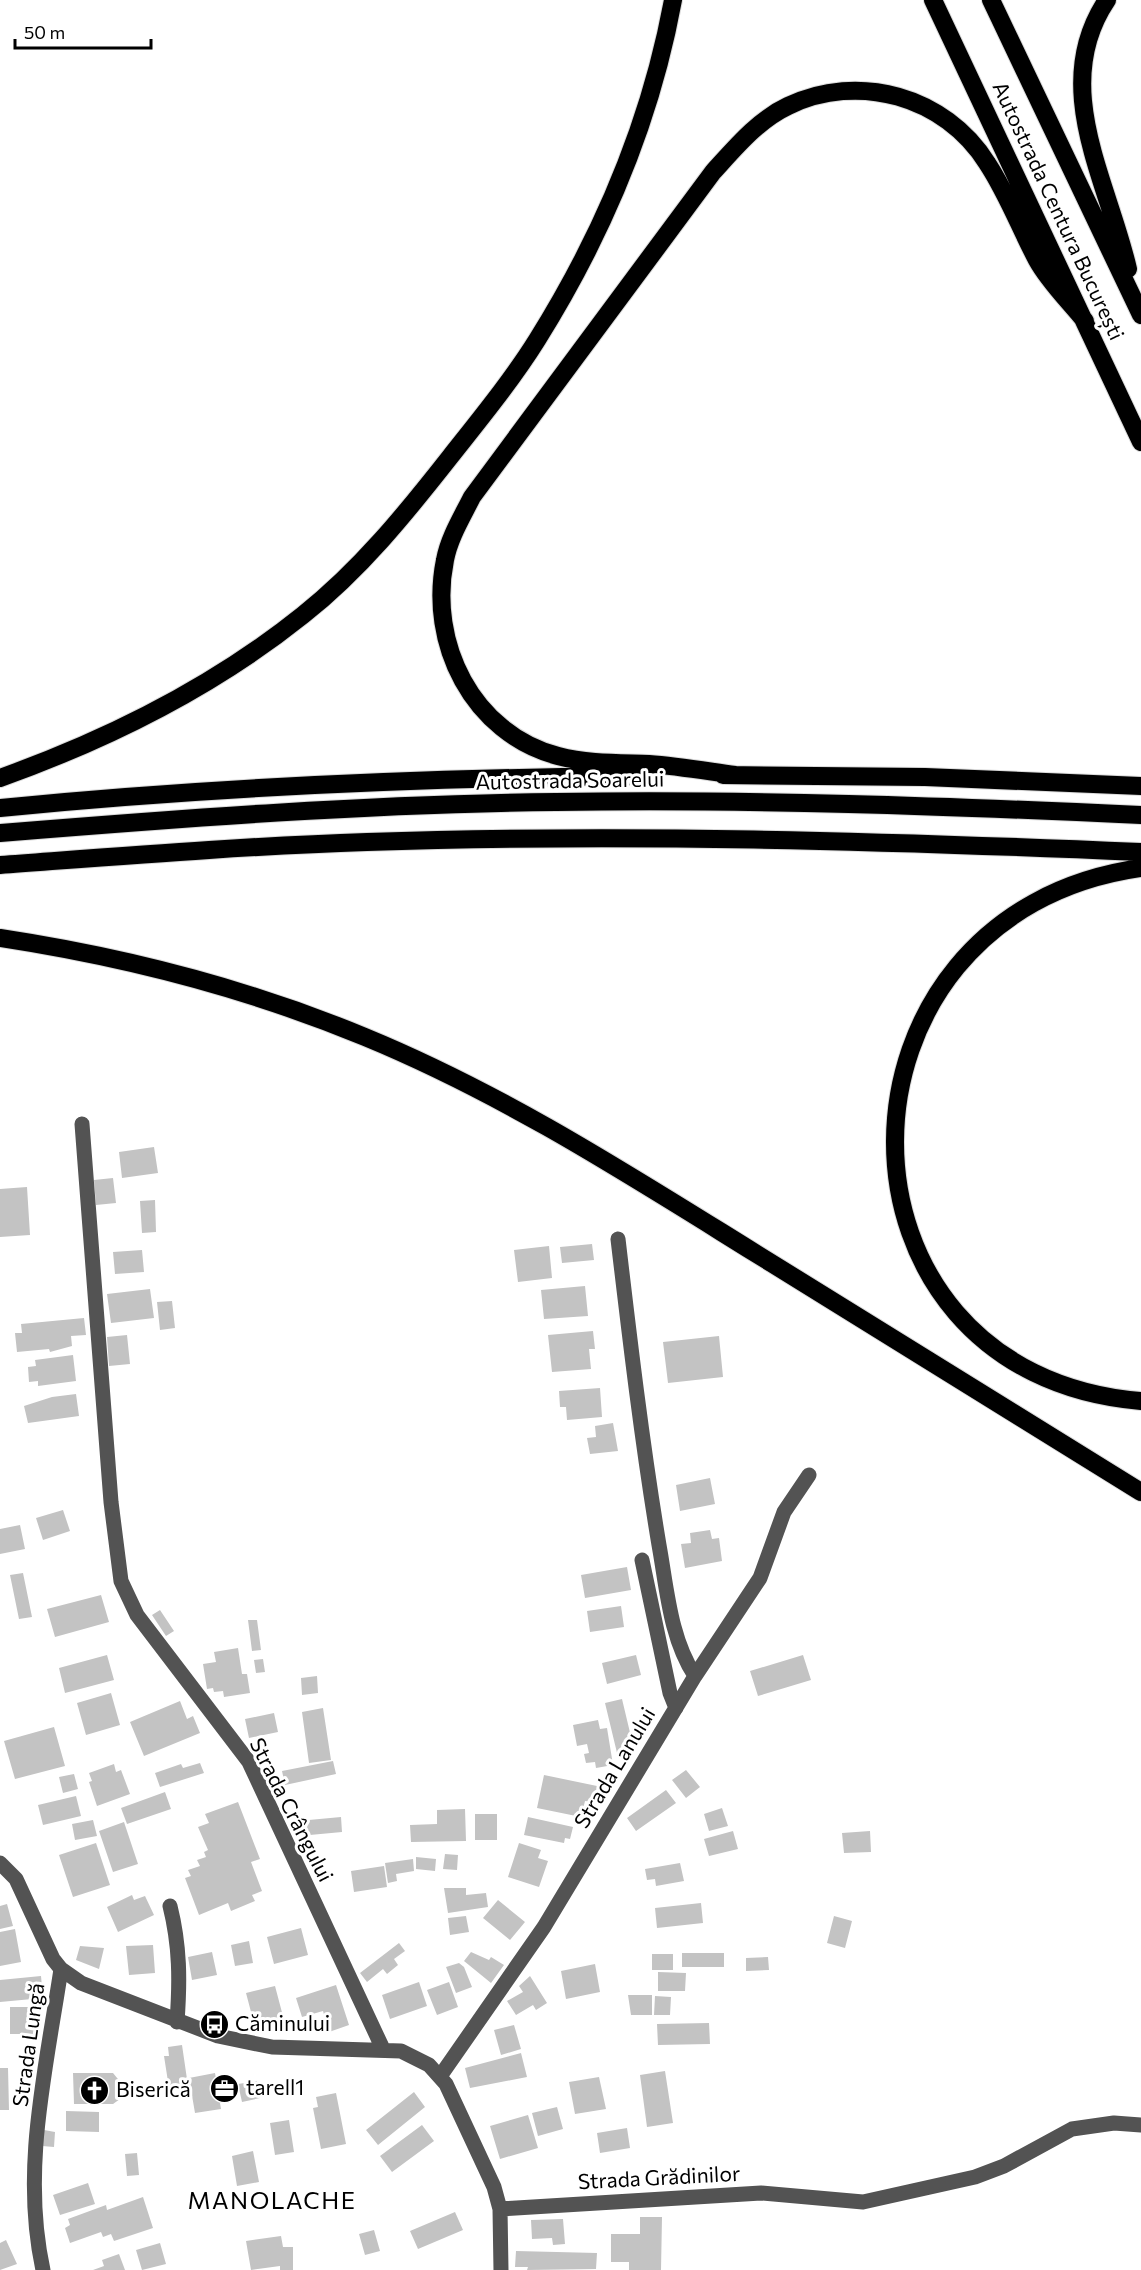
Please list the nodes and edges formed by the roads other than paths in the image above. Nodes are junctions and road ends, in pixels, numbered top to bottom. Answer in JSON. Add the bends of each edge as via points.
{"nodes":[{"id":1,"x":673,"y":0,"type":"edge"},
{"id":2,"x":933,"y":0,"type":"edge"},
{"id":3,"x":991,"y":0,"type":"edge"},
{"id":4,"x":1107,"y":0,"type":"edge"},
{"id":5,"x":1138,"y":309,"type":"edge"},
{"id":6,"x":1085,"y":321,"type":"junction"},
{"id":7,"x":1141,"y":442,"type":"edge"},
{"id":8,"x":735,"y":775,"type":"junction"},
{"id":9,"x":0,"y":778,"type":"edge"},
{"id":10,"x":1141,"y":786,"type":"edge"},
{"id":11,"x":0,"y":808,"type":"edge"},
{"id":12,"x":1141,"y":815,"type":"edge"},
{"id":13,"x":0,"y":833,"type":"edge"},
{"id":14,"x":1141,"y":852,"type":"edge"},
{"id":15,"x":0,"y":865,"type":"edge"},
{"id":16,"x":1141,"y":868,"type":"edge"},
{"id":17,"x":0,"y":938,"type":"edge"},
{"id":18,"x":82,"y":1125,"type":"dead end"},
{"id":19,"x":618,"y":1239,"type":"dead end"},
{"id":20,"x":1141,"y":1401,"type":"edge"},
{"id":21,"x":809,"y":1475,"type":"dead end"},
{"id":22,"x":1141,"y":1492,"type":"edge"},
{"id":23,"x":642,"y":1560,"type":"dead end"},
{"id":24,"x":695,"y":1676,"type":"junction"},
{"id":25,"x":675,"y":1708,"type":"junction"},
{"id":26,"x":0,"y":1863,"type":"edge"},
{"id":27,"x":170,"y":1906,"type":"dead end"},
{"id":28,"x":61,"y":1969,"type":"junction"},
{"id":29,"x":177,"y":2022,"type":"junction"},
{"id":30,"x":383,"y":2049,"type":"junction"},
{"id":31,"x":441,"y":2075,"type":"junction"},
{"id":32,"x":1141,"y":2125,"type":"edge"},
{"id":33,"x":500,"y":2209,"type":"junction"},
{"id":34,"x":43,"y":2270,"type":"edge"},
{"id":35,"x":501,"y":2270,"type":"edge"}],
"edges":[{"from":1,"to":9,"type":"highway","via":[[648,100],[606,213],[577,273],[536,342],[412,506],[305,614],[200,687],[72,752]]},
{"from":2,"to":6,"type":"highway","name":"Autostrada Centura București"},
{"from":3,"to":5,"type":"highway","name":"Autostrada Centura București"},
{"from":4,"to":5,"type":"highway","via":[[1086,47],[1084,123],[1119,232]]},
{"from":6,"to":7,"type":"highway","name":"Autostrada Centura București"},
{"from":6,"to":8,"type":"highway","via":[[1039,262],[987,162],[963,132],[937,113],[897,95],[856,88],[819,94],[786,106],[753,129],[713,172],[472,497],[445,557],[442,614],[445,638],[465,688],[497,722],[529,745],[590,763],[679,767]]},
{"from":8,"to":10,"type":"highway","via":[[936,777]]},
{"from":8,"to":11,"type":"highway","via":[[376,783]]},
{"from":12,"to":13,"type":"highway","name":"Autostrada Soarelui","via":[[917,805],[555,802],[181,818]]},
{"from":14,"to":15,"type":"highway","via":[[893,842],[557,839],[367,842]]},
{"from":16,"to":20,"type":"highway","via":[[1097,876],[1043,896],[973,947],[938,991],[919,1026],[896,1102],[894,1146],[908,1225],[928,1270],[954,1309],[978,1334],[1020,1364],[1063,1385],[1106,1397]]},
{"from":17,"to":22,"type":"highway","via":[[74,950],[220,987],[365,1037],[444,1073],[569,1137]]},
{"from":18,"to":30,"type":"street","name":"Strada Crângului","via":[[111,1502],[118,1563],[127,1598],[249,1762]]},
{"from":19,"to":24,"type":"street","via":[[662,1560],[677,1639]]},
{"from":21,"to":24,"type":"street","name":"Strada Lanului","via":[[784,1512],[760,1578]]},
{"from":23,"to":25,"type":"street"},
{"from":24,"to":25,"type":"street","name":"Strada Lanului"},
{"from":25,"to":31,"type":"street","name":"Strada Lanului","via":[[544,1927]]},
{"from":26,"to":28,"type":"street","via":[[16,1879]]},
{"from":27,"to":29,"type":"street","via":[[178,1938],[180,1971]]},
{"from":28,"to":29,"type":"street","via":[[81,1983]]},
{"from":28,"to":34,"type":"street","name":"Strada Lungă","via":[[33,2167],[35,2229]]},
{"from":29,"to":30,"type":"street","via":[[218,2036],[272,2047]]},
{"from":30,"to":31,"type":"street","via":[[416,2056]]},
{"from":31,"to":33,"type":"street","via":[[495,2187]]},
{"from":32,"to":33,"type":"street","name":"Strada Grădinilor","via":[[1114,2123],[1072,2128],[1004,2166],[975,2177],[863,2202],[760,2193]]},
{"from":33,"to":35,"type":"street"}]}
